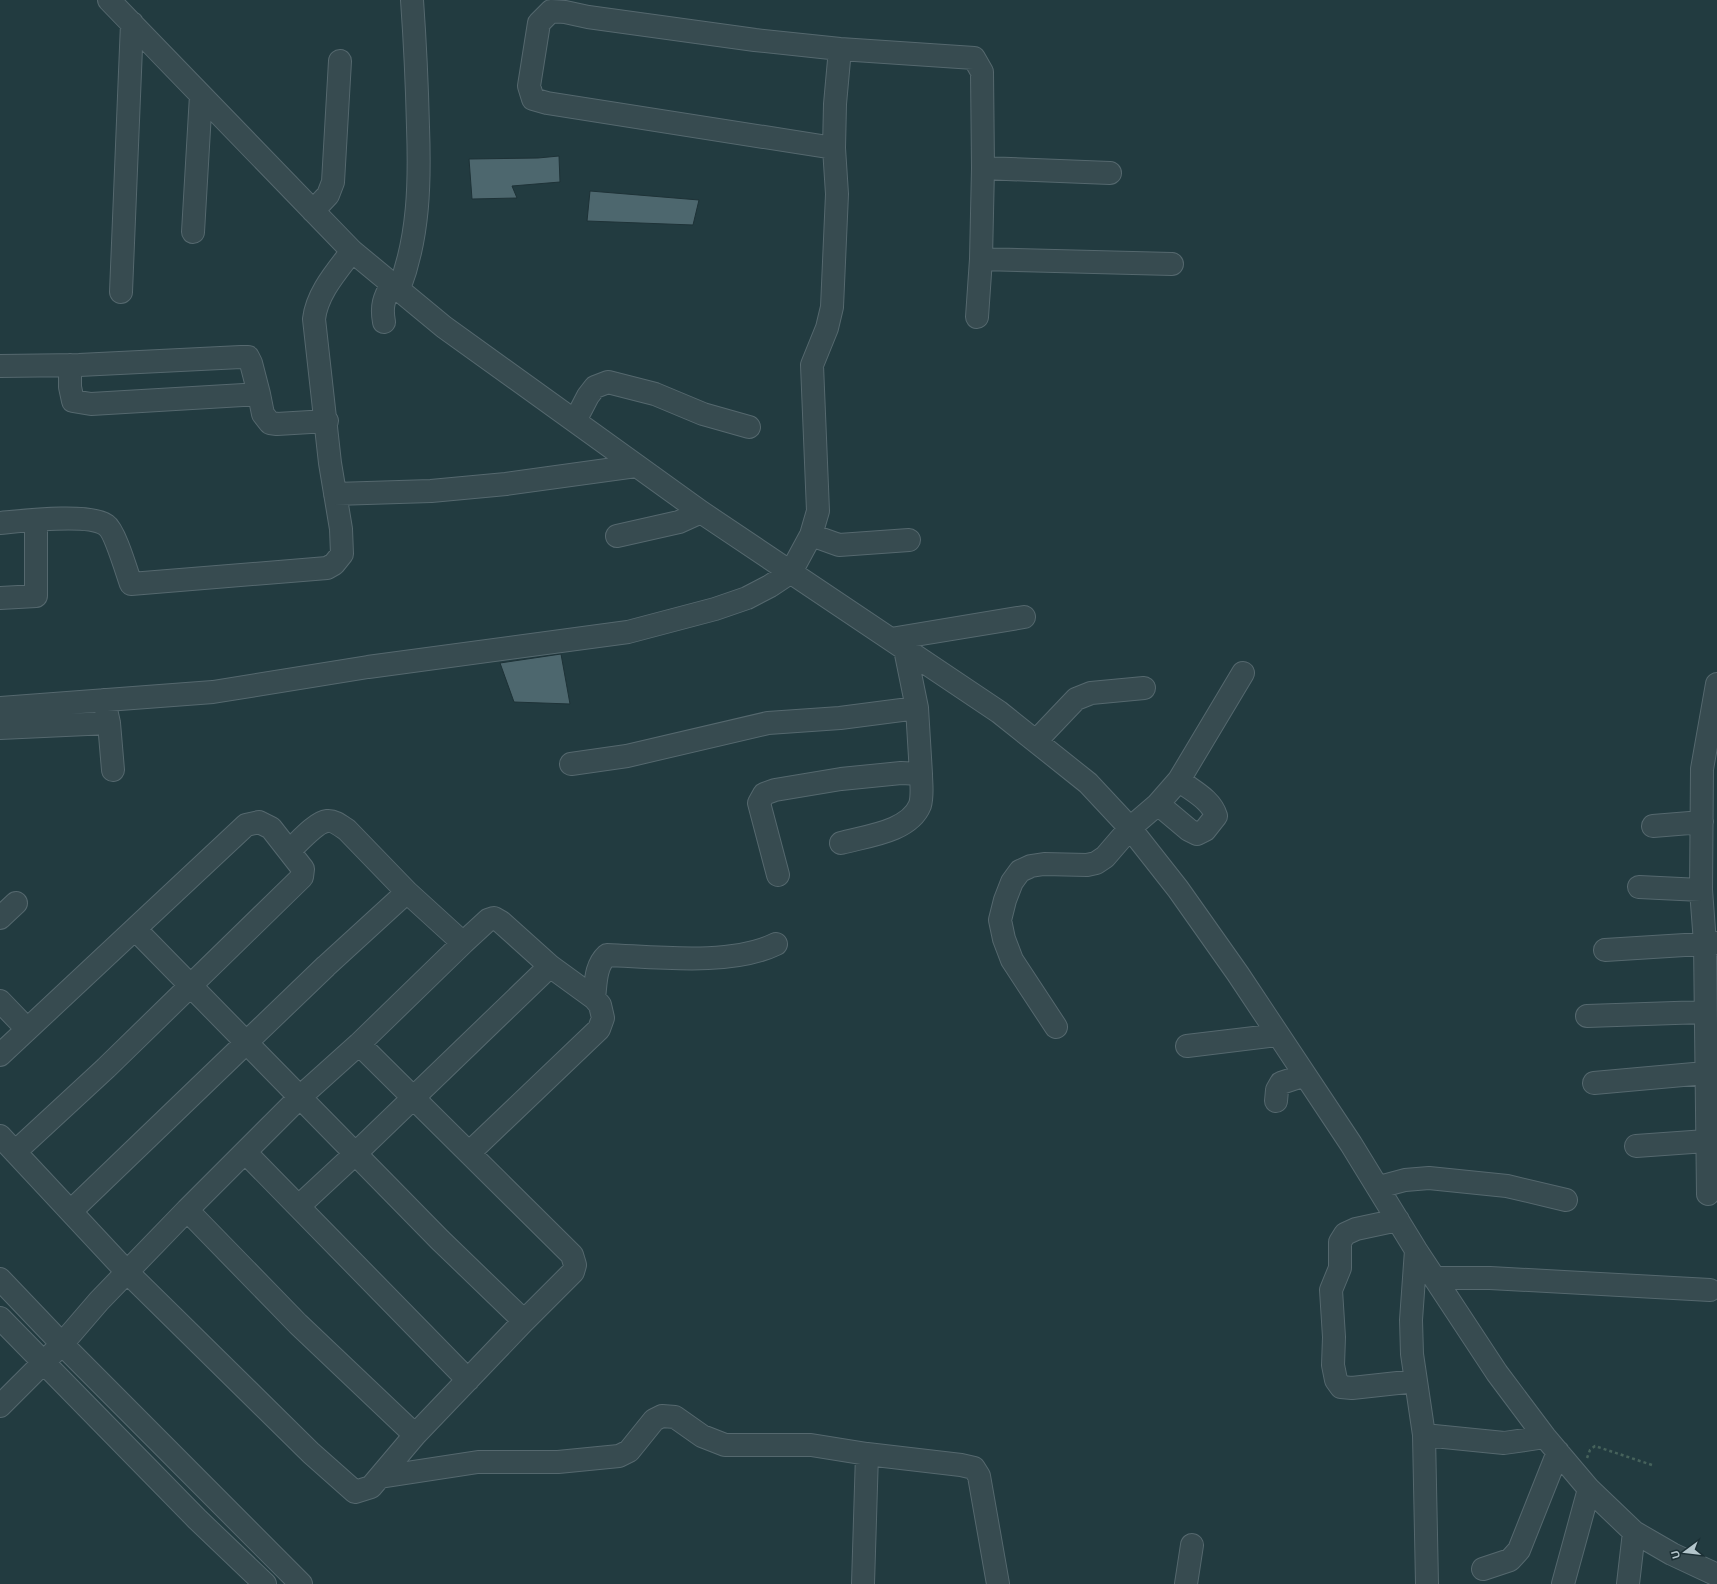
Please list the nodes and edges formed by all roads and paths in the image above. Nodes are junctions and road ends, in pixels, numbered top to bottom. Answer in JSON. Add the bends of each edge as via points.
{"nodes":[{"id":1,"x":109,"y":0,"type":"edge"},
{"id":2,"x":412,"y":0,"type":"edge"},
{"id":3,"x":132,"y":23,"type":"junction"},
{"id":4,"x":840,"y":49,"type":"junction"},
{"id":5,"x":340,"y":61,"type":"dead end"},
{"id":6,"x":201,"y":95,"type":"junction"},
{"id":7,"x":834,"y":148,"type":"junction"},
{"id":8,"x":983,"y":168,"type":"junction"},
{"id":9,"x":1110,"y":173,"type":"dead end"},
{"id":10,"x":313,"y":211,"type":"junction"},
{"id":11,"x":193,"y":232,"type":"dead end"},
{"id":12,"x":352,"y":251,"type":"junction"},
{"id":13,"x":981,"y":259,"type":"junction"},
{"id":14,"x":1172,"y":264,"type":"dead end"},
{"id":15,"x":396,"y":287,"type":"junction"},
{"id":16,"x":121,"y":292,"type":"dead end"},
{"id":17,"x":977,"y":317,"type":"dead end"},
{"id":18,"x":384,"y":322,"type":"dead end"},
{"id":19,"x":0,"y":366,"type":"edge"},
{"id":20,"x":70,"y":366,"type":"junction"},
{"id":21,"x":258,"y":394,"type":"junction"},
{"id":22,"x":327,"y":421,"type":"junction"},
{"id":23,"x":575,"y":421,"type":"junction"},
{"id":24,"x":749,"y":427,"type":"dead end"},
{"id":25,"x":636,"y":466,"type":"junction"},
{"id":26,"x":335,"y":494,"type":"junction"},
{"id":27,"x":701,"y":512,"type":"junction"},
{"id":28,"x":36,"y":520,"type":"junction"},
{"id":29,"x":0,"y":523,"type":"edge"},
{"id":30,"x":616,"y":536,"type":"dead end"},
{"id":31,"x":811,"y":536,"type":"junction"},
{"id":32,"x":909,"y":540,"type":"dead end"},
{"id":33,"x":791,"y":572,"type":"junction"},
{"id":34,"x":0,"y":598,"type":"edge"},
{"id":35,"x":1024,"y":617,"type":"dead end"},
{"id":36,"x":898,"y":644,"type":"junction"},
{"id":37,"x":1242,"y":673,"type":"dead end"},
{"id":38,"x":1717,"y":684,"type":"edge"},
{"id":39,"x":1144,"y":688,"type":"dead end"},
{"id":40,"x":104,"y":700,"type":"junction"},
{"id":41,"x":0,"y":708,"type":"edge"},
{"id":42,"x":917,"y":708,"type":"junction"},
{"id":43,"x":108,"y":723,"type":"junction"},
{"id":44,"x":0,"y":728,"type":"edge"},
{"id":45,"x":1036,"y":741,"type":"junction"},
{"id":46,"x":571,"y":764,"type":"dead end"},
{"id":47,"x":113,"y":770,"type":"dead end"},
{"id":48,"x":1709,"y":770,"type":"edge"},
{"id":49,"x":921,"y":774,"type":"junction"},
{"id":50,"x":1178,"y":780,"type":"junction"},
{"id":51,"x":1158,"y":804,"type":"junction"},
{"id":52,"x":1702,"y":822,"type":"junction"},
{"id":53,"x":1653,"y":826,"type":"dead end"},
{"id":54,"x":1130,"y":828,"type":"junction"},
{"id":55,"x":841,"y":843,"type":"dead end"},
{"id":56,"x":289,"y":851,"type":"junction"},
{"id":57,"x":778,"y":875,"type":"dead end"},
{"id":58,"x":1639,"y":887,"type":"dead end"},
{"id":59,"x":1702,"y":890,"type":"junction"},
{"id":60,"x":407,"y":892,"type":"junction"},
{"id":61,"x":16,"y":903,"type":"dead end"},
{"id":62,"x":0,"y":918,"type":"edge"},
{"id":63,"x":135,"y":929,"type":"junction"},
{"id":64,"x":462,"y":943,"type":"junction"},
{"id":65,"x":1711,"y":943,"type":"edge"},
{"id":66,"x":776,"y":944,"type":"dead end"},
{"id":67,"x":1604,"y":950,"type":"dead end"},
{"id":68,"x":550,"y":966,"type":"junction"},
{"id":69,"x":189,"y":985,"type":"junction"},
{"id":70,"x":594,"y":998,"type":"junction"},
{"id":71,"x":0,"y":1001,"type":"edge"},
{"id":72,"x":1704,"y":1012,"type":"junction"},
{"id":73,"x":1587,"y":1016,"type":"dead end"},
{"id":74,"x":1056,"y":1027,"type":"dead end"},
{"id":75,"x":27,"y":1029,"type":"junction"},
{"id":76,"x":1278,"y":1035,"type":"junction"},
{"id":77,"x":248,"y":1043,"type":"junction"},
{"id":78,"x":359,"y":1044,"type":"junction"},
{"id":79,"x":1187,"y":1046,"type":"dead end"},
{"id":80,"x":0,"y":1055,"type":"edge"},
{"id":81,"x":1705,"y":1073,"type":"junction"},
{"id":82,"x":1305,"y":1075,"type":"junction"},
{"id":83,"x":1594,"y":1083,"type":"dead end"},
{"id":84,"x":300,"y":1097,"type":"junction"},
{"id":85,"x":414,"y":1097,"type":"junction"},
{"id":86,"x":1276,"y":1101,"type":"dead end"},
{"id":87,"x":0,"y":1136,"type":"edge"},
{"id":88,"x":1706,"y":1141,"type":"junction"},
{"id":89,"x":1636,"y":1146,"type":"dead end"},
{"id":90,"x":15,"y":1152,"type":"junction"},
{"id":91,"x":245,"y":1152,"type":"junction"},
{"id":92,"x":469,"y":1152,"type":"junction"},
{"id":93,"x":355,"y":1154,"type":"junction"},
{"id":94,"x":1379,"y":1187,"type":"junction"},
{"id":95,"x":1708,"y":1194,"type":"dead end"},
{"id":96,"x":1566,"y":1200,"type":"dead end"},
{"id":97,"x":299,"y":1206,"type":"junction"},
{"id":98,"x":187,"y":1210,"type":"junction"},
{"id":99,"x":71,"y":1211,"type":"junction"},
{"id":100,"x":1398,"y":1220,"type":"junction"},
{"id":101,"x":1416,"y":1250,"type":"junction"},
{"id":102,"x":127,"y":1272,"type":"junction"},
{"id":103,"x":1435,"y":1278,"type":"junction"},
{"id":104,"x":0,"y":1279,"type":"edge"},
{"id":105,"x":1710,"y":1290,"type":"dead end"},
{"id":106,"x":0,"y":1318,"type":"edge"},
{"id":107,"x":524,"y":1321,"type":"junction"},
{"id":108,"x":62,"y":1344,"type":"junction"},
{"id":109,"x":43,"y":1362,"type":"junction"},
{"id":110,"x":468,"y":1380,"type":"junction"},
{"id":111,"x":1416,"y":1381,"type":"junction"},
{"id":112,"x":0,"y":1406,"type":"edge"},
{"id":113,"x":415,"y":1435,"type":"junction"},
{"id":114,"x":1424,"y":1435,"type":"junction"},
{"id":115,"x":1551,"y":1445,"type":"junction"},
{"id":116,"x":867,"y":1454,"type":"junction"},
{"id":117,"x":1652,"y":1465,"type":"dead end"},
{"id":118,"x":380,"y":1477,"type":"junction"},
{"id":119,"x":1584,"y":1483,"type":"junction"},
{"id":120,"x":216,"y":1498,"type":"junction"},
{"id":121,"x":197,"y":1519,"type":"junction"},
{"id":122,"x":1634,"y":1532,"type":"junction"},
{"id":123,"x":1192,"y":1545,"type":"dead end"},
{"id":124,"x":1483,"y":1569,"type":"dead end"},
{"id":125,"x":1717,"y":1575,"type":"edge"},
{"id":126,"x":265,"y":1584,"type":"edge"},
{"id":127,"x":301,"y":1584,"type":"edge"},
{"id":128,"x":863,"y":1584,"type":"edge"},
{"id":129,"x":998,"y":1584,"type":"edge"},
{"id":130,"x":1186,"y":1584,"type":"edge"},
{"id":131,"x":1427,"y":1584,"type":"edge"},
{"id":132,"x":1563,"y":1584,"type":"edge"},
{"id":133,"x":1628,"y":1584,"type":"edge"}],
"edges":[{"from":1,"to":3,"type":"street"},
{"from":2,"to":15,"type":"street","via":[[418,100],[419,198],[404,276]]},
{"from":3,"to":6,"type":"street"},
{"from":3,"to":16,"type":"street"},
{"from":4,"to":7,"type":"street","via":[[834,104]]},
{"from":4,"to":7,"type":"street","via":[[755,40],[551,11],[539,23],[529,86],[533,98],[547,103]]},
{"from":4,"to":8,"type":"street","via":[[974,58],[982,72]]},
{"from":5,"to":10,"type":"street","via":[[333,182],[328,195]]},
{"from":6,"to":10,"type":"street"},
{"from":6,"to":11,"type":"street"},
{"from":7,"to":31,"type":"street","via":[[837,194],[832,308],[812,365],[818,511]]},
{"from":8,"to":9,"type":"street"},
{"from":8,"to":13,"type":"street"},
{"from":10,"to":12,"type":"street"},
{"from":12,"to":15,"type":"street"},
{"from":12,"to":22,"type":"street","via":[[331,280],[316,307],[314,319]]},
{"from":13,"to":14,"type":"street"},
{"from":13,"to":17,"type":"street"},
{"from":15,"to":18,"type":"street","via":[[384,298]]},
{"from":15,"to":23,"type":"street","via":[[444,327]]},
{"from":19,"to":20,"type":"street"},
{"from":20,"to":21,"type":"street","via":[[248,357]]},
{"from":20,"to":21,"type":"street","via":[[71,395],[73,401],[80,403]]},
{"from":21,"to":22,"type":"street","via":[[263,414],[270,422],[277,424]]},
{"from":22,"to":26,"type":"street"},
{"from":23,"to":24,"type":"street","via":[[595,387],[608,382],[655,394],[703,414]]},
{"from":23,"to":25,"type":"street"},
{"from":25,"to":26,"type":"street","via":[[431,491]]},
{"from":25,"to":27,"type":"street"},
{"from":26,"to":28,"type":"street","via":[[342,554],[334,564],[319,569],[131,584],[107,525],[66,518]]},
{"from":27,"to":30,"type":"street","via":[[679,522]]},
{"from":27,"to":33,"type":"street"},
{"from":28,"to":29,"type":"street"},
{"from":28,"to":34,"type":"street","via":[[36,596]]},
{"from":31,"to":32,"type":"street","via":[[839,545]]},
{"from":31,"to":33,"type":"street"},
{"from":33,"to":36,"type":"street"},
{"from":33,"to":40,"type":"street","via":[[747,598],[707,612],[628,632],[368,667],[213,692]]},
{"from":35,"to":36,"type":"street"},
{"from":36,"to":42,"type":"street"},
{"from":36,"to":45,"type":"street","via":[[999,712]]},
{"from":37,"to":50,"type":"street"},
{"from":38,"to":48,"type":"street"},
{"from":39,"to":45,"type":"street","via":[[1091,693],[1076,699]]},
{"from":40,"to":41,"type":"street"},
{"from":40,"to":43,"type":"street"},
{"from":42,"to":46,"type":"street","via":[[840,718],[768,723],[641,753]]},
{"from":42,"to":49,"type":"street"},
{"from":43,"to":44,"type":"street"},
{"from":43,"to":47,"type":"street"},
{"from":45,"to":54,"type":"street","via":[[1088,783]]},
{"from":48,"to":52,"type":"street"},
{"from":49,"to":55,"type":"street","via":[[920,803],[914,816],[898,826]]},
{"from":49,"to":57,"type":"street","via":[[901,773],[841,779],[764,794],[759,803]]},
{"from":50,"to":51,"type":"street"},
{"from":50,"to":51,"type":"street","via":[[1210,804],[1214,810],[1216,816],[1205,830],[1197,834],[1189,830]]},
{"from":51,"to":54,"type":"street"},
{"from":52,"to":53,"type":"street"},
{"from":52,"to":59,"type":"street"},
{"from":54,"to":74,"type":"street","via":[[1105,857],[1096,863],[1044,864],[1020,871],[1012,882],[1005,900],[1000,920],[1012,960]]},
{"from":54,"to":76,"type":"street","via":[[1178,889]]},
{"from":56,"to":60,"type":"street","via":[[318,825],[327,821],[335,822],[347,830]]},
{"from":56,"to":63,"type":"street","via":[[271,828],[259,822],[246,824]]},
{"from":56,"to":69,"type":"street","via":[[303,869],[302,877]]},
{"from":58,"to":59,"type":"street"},
{"from":59,"to":65,"type":"street"},
{"from":60,"to":64,"type":"street"},
{"from":60,"to":77,"type":"street"},
{"from":61,"to":62,"type":"street"},
{"from":63,"to":69,"type":"street"},
{"from":63,"to":75,"type":"street"},
{"from":64,"to":68,"type":"street","via":[[488,920],[494,918]]},
{"from":64,"to":78,"type":"street"},
{"from":65,"to":67,"type":"street"},
{"from":65,"to":72,"type":"street"},
{"from":66,"to":70,"type":"street","via":[[753,953],[721,957],[608,955],[601,961]]},
{"from":68,"to":70,"type":"street"},
{"from":68,"to":85,"type":"street"},
{"from":69,"to":77,"type":"street"},
{"from":69,"to":90,"type":"street","via":[[106,1068]]},
{"from":70,"to":92,"type":"street","via":[[600,1006],[603,1018],[599,1029]]},
{"from":71,"to":75,"type":"street"},
{"from":72,"to":73,"type":"street"},
{"from":72,"to":81,"type":"street"},
{"from":75,"to":80,"type":"street"},
{"from":76,"to":79,"type":"street"},
{"from":76,"to":82,"type":"street"},
{"from":77,"to":84,"type":"street"},
{"from":77,"to":99,"type":"street"},
{"from":78,"to":84,"type":"street"},
{"from":78,"to":85,"type":"street"},
{"from":81,"to":83,"type":"street"},
{"from":81,"to":88,"type":"street"},
{"from":82,"to":86,"type":"street","via":[[1281,1083]]},
{"from":82,"to":94,"type":"street"},
{"from":84,"to":91,"type":"street"},
{"from":84,"to":93,"type":"street"},
{"from":85,"to":92,"type":"street"},
{"from":85,"to":93,"type":"street"},
{"from":87,"to":90,"type":"street"},
{"from":88,"to":89,"type":"street"},
{"from":88,"to":95,"type":"street"},
{"from":90,"to":99,"type":"street"},
{"from":91,"to":97,"type":"street"},
{"from":91,"to":98,"type":"street"},
{"from":92,"to":107,"type":"street","via":[[572,1255],[575,1265],[573,1272]]},
{"from":93,"to":97,"type":"street"},
{"from":93,"to":107,"type":"street"},
{"from":94,"to":96,"type":"street","via":[[1405,1180],[1429,1178],[1507,1186]]},
{"from":94,"to":100,"type":"street"},
{"from":97,"to":110,"type":"street"},
{"from":98,"to":102,"type":"street"},
{"from":98,"to":113,"type":"street","via":[[298,1324]]},
{"from":99,"to":102,"type":"street"},
{"from":100,"to":101,"type":"street"},
{"from":100,"to":111,"type":"street","via":[[1356,1229],[1345,1234],[1340,1242],[1340,1268],[1332,1290],[1334,1365],[1336,1380],[1341,1387]]},
{"from":101,"to":103,"type":"street"},
{"from":101,"to":111,"type":"street","via":[[1411,1320]]},
{"from":102,"to":108,"type":"street"},
{"from":102,"to":118,"type":"street","via":[[347,1486],[356,1492],[362,1491],[371,1487]]},
{"from":103,"to":105,"type":"street","via":[[1490,1278]]},
{"from":103,"to":115,"type":"street","via":[[1497,1372]]},
{"from":104,"to":108,"type":"street"},
{"from":106,"to":109,"type":"street"},
{"from":107,"to":110,"type":"street"},
{"from":108,"to":109,"type":"street"},
{"from":108,"to":120,"type":"street"},
{"from":109,"to":112,"type":"street"},
{"from":109,"to":121,"type":"street"},
{"from":110,"to":113,"type":"street"},
{"from":111,"to":114,"type":"street"},
{"from":113,"to":118,"type":"street"},
{"from":114,"to":115,"type":"street"},
{"from":114,"to":131,"type":"street"},
{"from":115,"to":119,"type":"street"},
{"from":115,"to":124,"type":"street","via":[[1519,1550],[1510,1560]]},
{"from":116,"to":118,"type":"street","via":[[811,1444],[725,1446],[708,1439],[675,1417],[662,1416],[654,1420],[628,1451],[619,1456],[558,1462],[478,1462]]},
{"from":116,"to":128,"type":"street"},
{"from":116,"to":129,"type":"street","via":[[961,1464],[974,1468],[979,1476]]},
{"from":117,"to":119,"type":"path","via":[[1595,1446],[1590,1450]]},
{"from":119,"to":122,"type":"street"},
{"from":119,"to":132,"type":"street"},
{"from":120,"to":121,"type":"street"},
{"from":120,"to":127,"type":"street"},
{"from":121,"to":126,"type":"street"},
{"from":122,"to":125,"type":"street","via":[[1672,1554]]},
{"from":122,"to":133,"type":"street"},
{"from":123,"to":130,"type":"street"}]}
